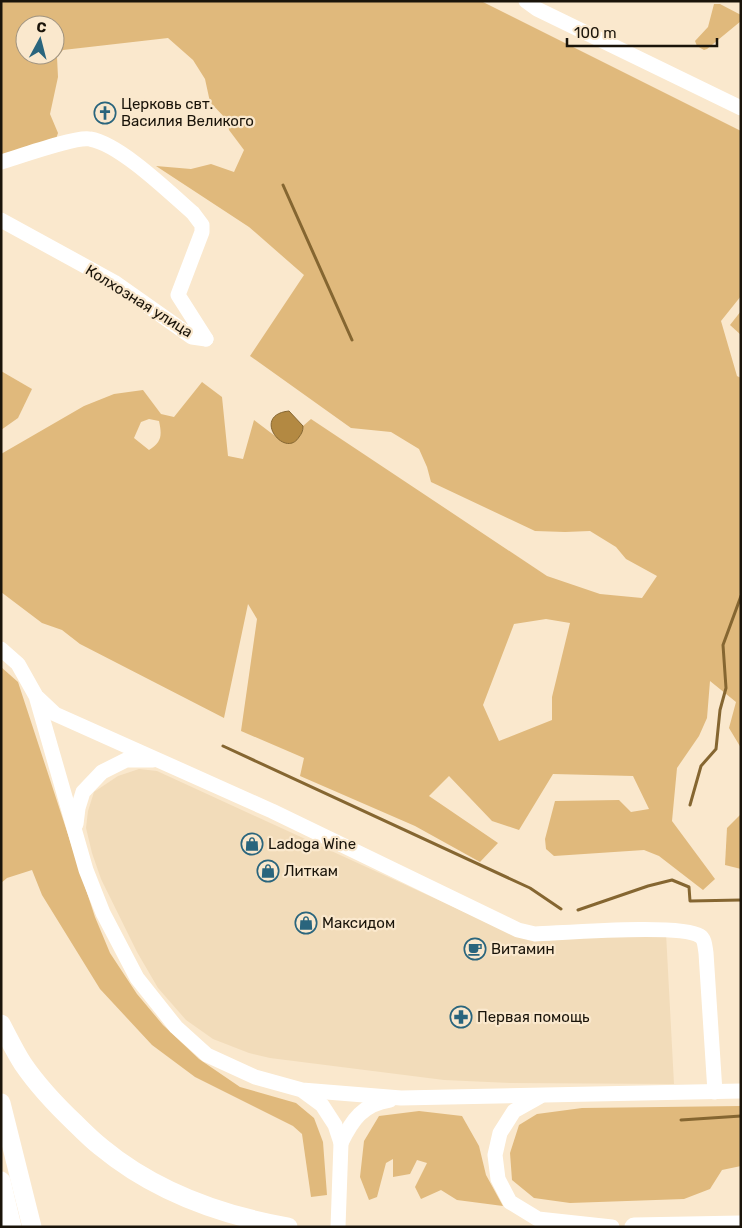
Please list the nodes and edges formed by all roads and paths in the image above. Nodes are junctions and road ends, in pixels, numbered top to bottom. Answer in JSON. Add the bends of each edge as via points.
{"nodes":[{"id":1,"x":526,"y":1,"type":"edge"},
{"id":2,"x":741,"y":108,"type":"edge"},
{"id":3,"x":1,"y":162,"type":"edge"},
{"id":4,"x":1,"y":220,"type":"edge"},
{"id":5,"x":1,"y":649,"type":"edge"},
{"id":6,"x":36,"y":696,"type":"junction"},
{"id":7,"x":160,"y":760,"type":"junction"},
{"id":8,"x":76,"y":831,"type":"junction"},
{"id":9,"x":1,"y":1024,"type":"edge"},
{"id":10,"x":302,"y":1090,"type":"junction"},
{"id":11,"x":741,"y":1091,"type":"edge"},
{"id":12,"x":715,"y":1092,"type":"junction"},
{"id":13,"x":541,"y":1096,"type":"junction"},
{"id":14,"x":401,"y":1098,"type":"junction"},
{"id":15,"x":1,"y":1103,"type":"edge"},
{"id":16,"x":341,"y":1143,"type":"junction"},
{"id":17,"x":1,"y":1181,"type":"edge"},
{"id":18,"x":10,"y":1220,"type":"edge"},
{"id":19,"x":30,"y":1220,"type":"edge"},
{"id":20,"x":741,"y":1224,"type":"edge"},
{"id":21,"x":288,"y":1227,"type":"edge"},
{"id":22,"x":338,"y":1227,"type":"edge"},
{"id":23,"x":612,"y":1227,"type":"edge"},
{"id":24,"x":634,"y":1227,"type":"edge"}],
"edges":[{"from":1,"to":2,"type":"street","via":[[536,9]]},
{"from":3,"to":4,"type":"street","name":"Колхозная улица","via":[[74,140],[90,139],[118,150],[193,212],[202,225],[202,232],[178,295],[206,339],[192,337],[114,282]]},
{"from":5,"to":6,"type":"street","via":[[18,664]]},
{"from":6,"to":7,"type":"street","via":[[55,714]]},
{"from":6,"to":8,"type":"street"},
{"from":7,"to":8,"type":"street","via":[[126,760],[102,772],[83,792]]},
{"from":7,"to":12,"type":"street","via":[[518,930],[535,934],[686,931],[700,936],[706,953]]},
{"from":8,"to":10,"type":"street","via":[[86,870],[103,912],[137,978],[176,1027],[207,1056],[255,1078]]},
{"from":9,"to":21,"type":"main road","via":[[23,1064],[50,1098],[101,1148],[147,1179],[180,1195],[218,1210]]},
{"from":10,"to":14,"type":"street"},
{"from":10,"to":16,"type":"street","via":[[322,1104]]},
{"from":11,"to":12,"type":"street"},
{"from":12,"to":13,"type":"street"},
{"from":13,"to":14,"type":"street"},
{"from":13,"to":23,"type":"street","via":[[514,1111],[500,1133],[495,1156],[498,1179],[510,1202],[538,1218]]},
{"from":14,"to":16,"type":"street","via":[[379,1101],[363,1111],[351,1124]]},
{"from":15,"to":19,"type":"main road"},
{"from":16,"to":22,"type":"street"},
{"from":17,"to":18,"type":"main road"},
{"from":20,"to":24,"type":"main road"}]}
